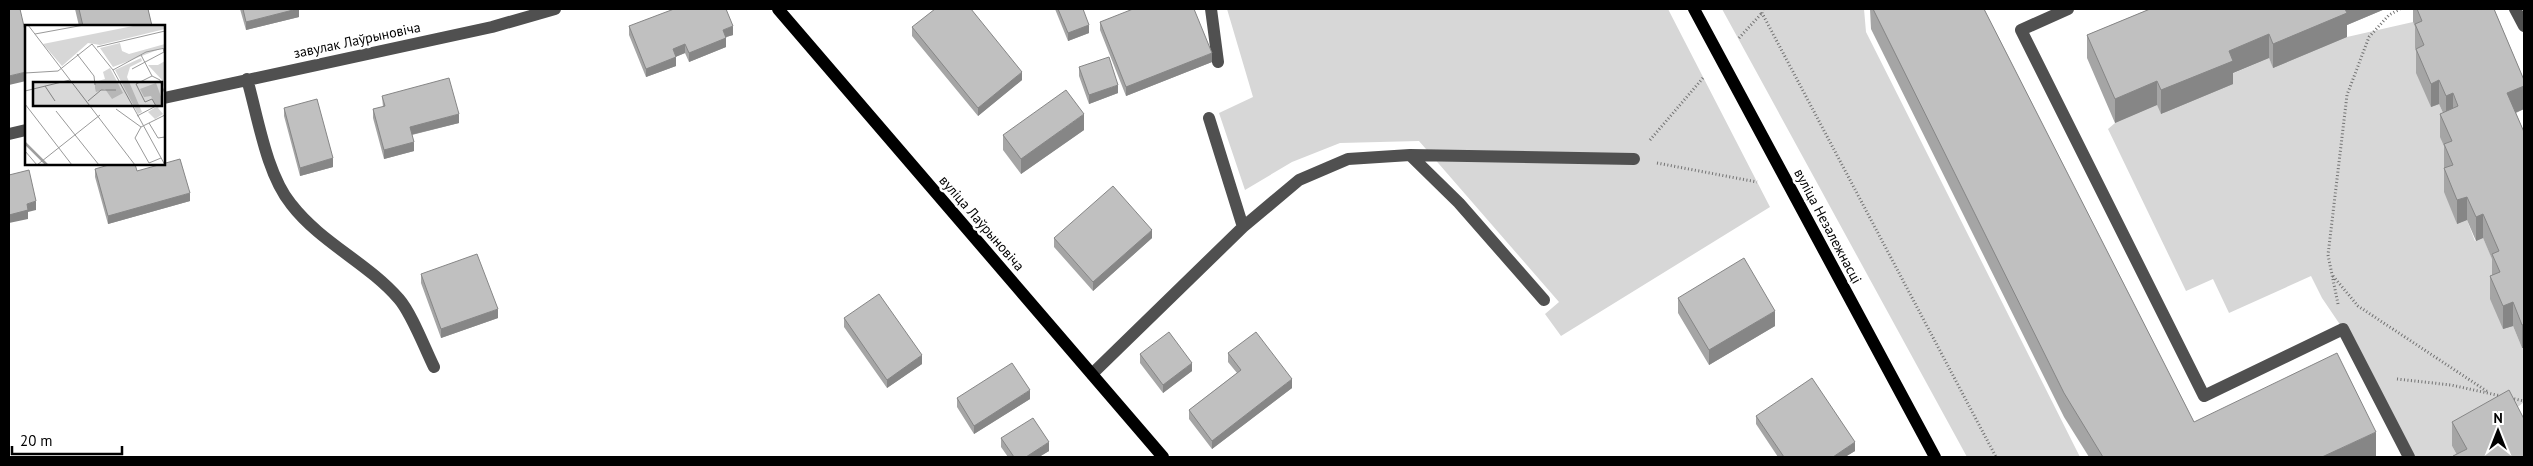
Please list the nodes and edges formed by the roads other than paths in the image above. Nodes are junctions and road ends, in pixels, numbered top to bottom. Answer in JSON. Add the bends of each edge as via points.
{"nodes":[{"id":1,"x":555,"y":9,"type":"edge"},
{"id":2,"x":778,"y":9,"type":"edge"},
{"id":3,"x":1211,"y":9,"type":"edge"},
{"id":4,"x":1694,"y":9,"type":"edge"},
{"id":5,"x":2068,"y":9,"type":"edge"},
{"id":6,"x":2515,"y":9,"type":"edge"},
{"id":7,"x":2524,"y":26,"type":"edge"},
{"id":8,"x":1218,"y":62,"type":"dead end"},
{"id":9,"x":247,"y":79,"type":"junction"},
{"id":10,"x":165,"y":98,"type":"edge"},
{"id":11,"x":1209,"y":118,"type":"dead end"},
{"id":12,"x":25,"y":130,"type":"edge"},
{"id":13,"x":9,"y":134,"type":"edge"},
{"id":14,"x":1410,"y":155,"type":"junction"},
{"id":15,"x":1634,"y":158,"type":"road end"},
{"id":16,"x":1243,"y":227,"type":"junction"},
{"id":17,"x":1544,"y":300,"type":"dead end"},
{"id":18,"x":434,"y":367,"type":"dead end"},
{"id":19,"x":1092,"y":374,"type":"junction"},
{"id":20,"x":1162,"y":457,"type":"edge"},
{"id":21,"x":1935,"y":457,"type":"edge"},
{"id":22,"x":2409,"y":457,"type":"edge"}],
"edges":[{"from":1,"to":9,"type":"street","name":"завулак Лаўрыновіча","via":[[492,27]]},
{"from":2,"to":19,"type":"main road","name":"вуліца Лаўрыновіча"},
{"from":3,"to":8,"type":"street"},
{"from":4,"to":21,"type":"main road","name":"вуліца Незалежнасці"},
{"from":5,"to":22,"type":"street","via":[[2021,30],[2204,396],[2343,329]]},
{"from":6,"to":7,"type":"street"},
{"from":9,"to":10,"type":"street","name":"завулак Лаўрыновіча"},
{"from":9,"to":18,"type":"street","via":[[273,171],[290,203],[317,232],[401,301]]},
{"from":11,"to":16,"type":"street"},
{"from":12,"to":13,"type":"street"},
{"from":14,"to":15,"type":"street"},
{"from":14,"to":16,"type":"street","via":[[1348,159],[1299,180]]},
{"from":14,"to":17,"type":"street","via":[[1459,203]]},
{"from":16,"to":19,"type":"street"},
{"from":19,"to":20,"type":"main road","name":"вуліца Лаўрыновіча"}]}
